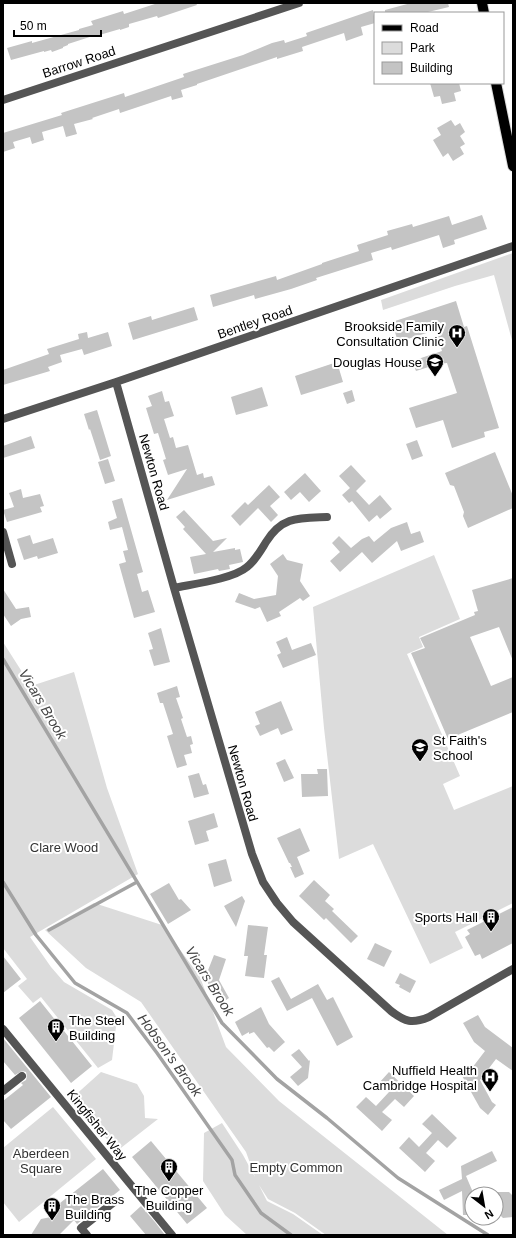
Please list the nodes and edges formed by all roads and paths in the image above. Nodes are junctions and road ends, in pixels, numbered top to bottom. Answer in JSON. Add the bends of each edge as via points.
{"nodes":[{"id":1,"x":299,"y":3,"type":"edge"},
{"id":2,"x":496,"y":84,"type":"edge"},
{"id":3,"x":3,"y":100,"type":"edge"},
{"id":4,"x":513,"y":166,"type":"edge"},
{"id":5,"x":513,"y":246,"type":"edge"},
{"id":6,"x":116,"y":382,"type":"junction"},
{"id":7,"x":3,"y":419,"type":"edge"},
{"id":8,"x":327,"y":517,"type":"dead end"},
{"id":9,"x":3,"y":532,"type":"edge"},
{"id":10,"x":12,"y":564,"type":"dead end"},
{"id":11,"x":174,"y":588,"type":"junction"},
{"id":12,"x":513,"y":969,"type":"edge"},
{"id":13,"x":3,"y":1029,"type":"edge"},
{"id":14,"x":22,"y":1076,"type":"dead end"},
{"id":15,"x":3,"y":1091,"type":"edge"},
{"id":16,"x":114,"y":1202,"type":"dead end"},
{"id":17,"x":87,"y":1235,"type":"edge"},
{"id":18,"x":172,"y":1235,"type":"edge"}],
"edges":[{"from":1,"to":3,"type":"street","name":"Barrow Road"},
{"from":2,"to":4,"type":"main road"},
{"from":5,"to":6,"type":"street","name":"Bentley Road"},
{"from":6,"to":7,"type":"street","name":"Bentley Road"},
{"from":6,"to":11,"type":"street","name":"Newton Road"},
{"from":8,"to":11,"type":"street","via":[[296,518],[284,523],[272,532],[248,567],[238,573]]},
{"from":9,"to":10,"type":"street"},
{"from":11,"to":12,"type":"street","name":"Newton Road","via":[[252,854],[263,882],[293,922],[389,1010],[413,1022],[429,1017]]},
{"from":13,"to":18,"type":"street","name":"Kingfisher Way"},
{"from":14,"to":15,"type":"street"},
{"from":16,"to":17,"type":"street","via":[[81,1228]]}]}
